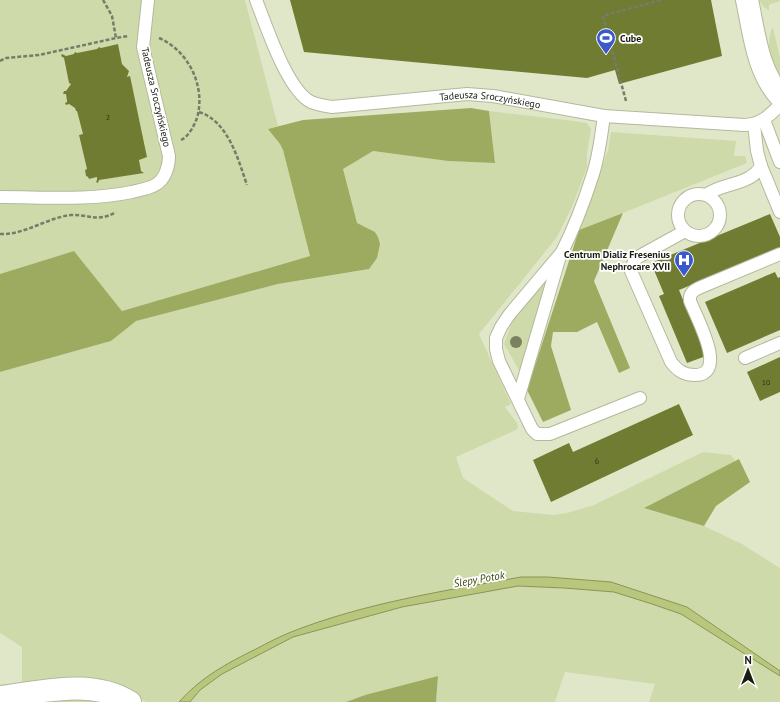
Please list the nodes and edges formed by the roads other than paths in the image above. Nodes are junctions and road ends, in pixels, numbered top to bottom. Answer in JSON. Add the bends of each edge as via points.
{"nodes":[{"id":1,"x":148,"y":0,"type":"edge"},
{"id":2,"x":256,"y":0,"type":"edge"},
{"id":3,"x":747,"y":0,"type":"edge"},
{"id":4,"x":780,"y":96,"type":"edge"},
{"id":5,"x":780,"y":105,"type":"edge"},
{"id":6,"x":604,"y":116,"type":"junction"},
{"id":7,"x":759,"y":122,"type":"junction"},
{"id":8,"x":780,"y":162,"type":"edge"},
{"id":9,"x":761,"y":166,"type":"junction"},
{"id":10,"x":706,"y":195,"type":"junction"},
{"id":11,"x":0,"y":197,"type":"edge"},
{"id":12,"x":780,"y":212,"type":"edge"},
{"id":13,"x":685,"y":231,"type":"junction"},
{"id":14,"x":562,"y":252,"type":"junction"},
{"id":15,"x":780,"y":254,"type":"edge"},
{"id":16,"x":780,"y":343,"type":"edge"},
{"id":17,"x":745,"y":358,"type":"dead end"},
{"id":18,"x":640,"y":398,"type":"dead end"},
{"id":19,"x":518,"y":399,"type":"junction"},
{"id":20,"x":0,"y":697,"type":"edge"},
{"id":21,"x":125,"y":699,"type":"edge"}],
"edges":[{"from":1,"to":11,"type":"lane","name":"Tadeusza Sroczyńskiego","via":[[143,47],[169,156],[166,171],[156,185],[121,194],[83,198]]},
{"from":2,"to":6,"type":"lane","name":"Tadeusza Sroczyńskiego","via":[[292,83],[310,101],[320,105],[332,107],[479,94]]},
{"from":3,"to":4,"type":"street","via":[[763,68]]},
{"from":5,"to":7,"type":"lane"},
{"from":6,"to":7,"type":"lane","name":"Tadeusza Sroczyńskiego","via":[[724,124]]},
{"from":6,"to":14,"type":"lane","via":[[592,177]]},
{"from":7,"to":8,"type":"lane"},
{"from":7,"to":9,"type":"lane","via":[[757,151]]},
{"from":9,"to":10,"type":"lane","via":[[752,177]]},
{"from":9,"to":12,"type":"lane"},
{"from":10,"to":13,"type":"lane","via":[[688,196],[679,206],[678,220]]},
{"from":10,"to":13,"type":"lane","via":[[718,206],[720,220],[717,226],[706,235],[691,235]]},
{"from":13,"to":15,"type":"lane","via":[[638,257],[631,271],[671,362],[687,374],[704,374],[711,362],[709,348],[690,301],[692,292]]},
{"from":14,"to":19,"type":"lane"},
{"from":14,"to":19,"type":"lane","via":[[509,314],[496,338],[499,361]]},
{"from":16,"to":17,"type":"lane"},
{"from":18,"to":19,"type":"lane","via":[[544,435],[537,434],[532,429]]},
{"from":20,"to":21,"type":"street","via":[[81,688],[106,691]]}]}
